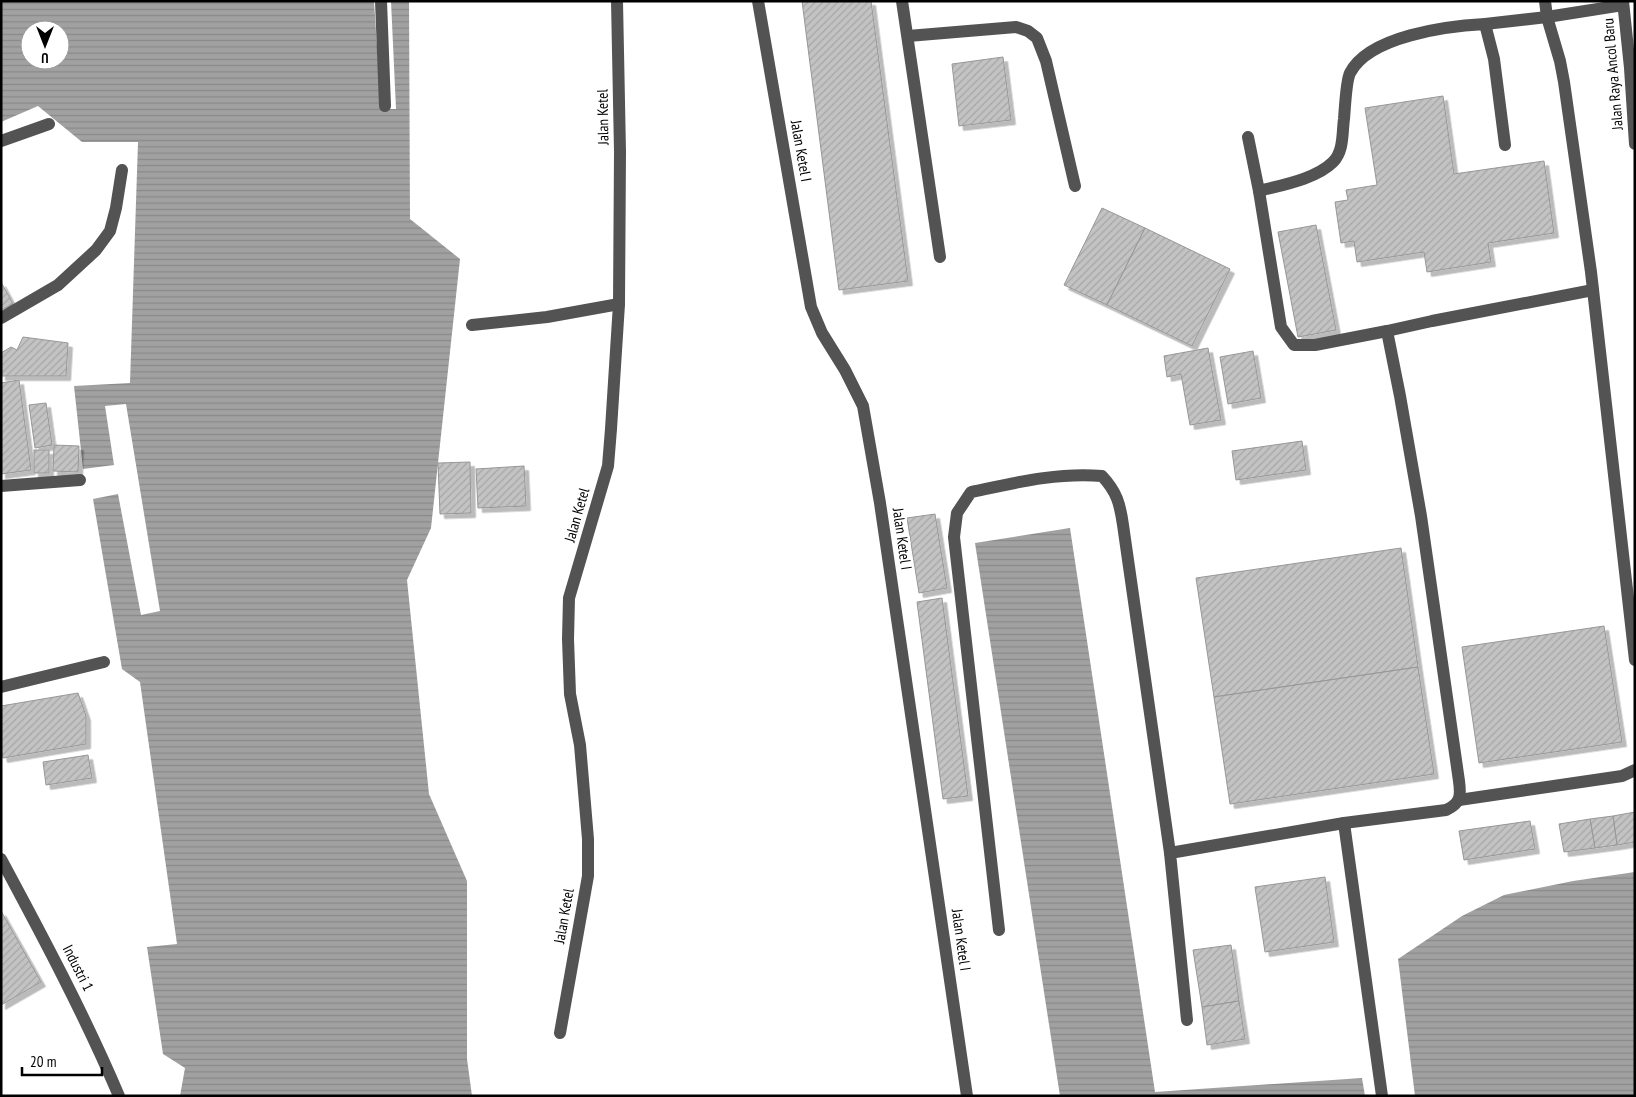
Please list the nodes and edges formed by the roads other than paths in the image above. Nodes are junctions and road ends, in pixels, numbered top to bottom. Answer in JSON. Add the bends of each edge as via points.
{"nodes":[{"id":1,"x":381,"y":1,"type":"edge"},
{"id":2,"x":616,"y":1,"type":"edge"},
{"id":3,"x":758,"y":1,"type":"edge"},
{"id":4,"x":902,"y":1,"type":"edge"},
{"id":5,"x":1545,"y":1,"type":"edge"},
{"id":6,"x":1623,"y":3,"type":"edge"},
{"id":7,"x":1547,"y":17,"type":"junction"},
{"id":8,"x":1485,"y":24,"type":"junction"},
{"id":9,"x":908,"y":36,"type":"junction"},
{"id":10,"x":1632,"y":67,"type":"edge"},
{"id":11,"x":385,"y":106,"type":"dead end"},
{"id":12,"x":49,"y":124,"type":"dead end"},
{"id":13,"x":1248,"y":137,"type":"dead end"},
{"id":14,"x":1,"y":141,"type":"edge"},
{"id":15,"x":1635,"y":144,"type":"edge"},
{"id":16,"x":1505,"y":145,"type":"dead end"},
{"id":17,"x":122,"y":170,"type":"dead end"},
{"id":18,"x":1075,"y":186,"type":"dead end"},
{"id":19,"x":1259,"y":191,"type":"junction"},
{"id":20,"x":940,"y":257,"type":"dead end"},
{"id":21,"x":1593,"y":290,"type":"junction"},
{"id":22,"x":619,"y":304,"type":"junction"},
{"id":23,"x":1,"y":318,"type":"edge"},
{"id":24,"x":472,"y":325,"type":"dead end"},
{"id":25,"x":1387,"y":331,"type":"junction"},
{"id":26,"x":80,"y":480,"type":"dead end"},
{"id":27,"x":1,"y":486,"type":"edge"},
{"id":28,"x":1635,"y":660,"type":"edge"},
{"id":29,"x":104,"y":662,"type":"dead end"},
{"id":30,"x":1,"y":687,"type":"edge"},
{"id":31,"x":1635,"y":770,"type":"edge"},
{"id":32,"x":1459,"y":800,"type":"junction"},
{"id":33,"x":1344,"y":822,"type":"junction"},
{"id":34,"x":1170,"y":853,"type":"junction"},
{"id":35,"x":1,"y":859,"type":"edge"},
{"id":36,"x":999,"y":930,"type":"dead end"},
{"id":37,"x":1187,"y":1020,"type":"dead end"},
{"id":38,"x":560,"y":1033,"type":"dead end"},
{"id":39,"x":119,"y":1096,"type":"edge"},
{"id":40,"x":967,"y":1096,"type":"edge"},
{"id":41,"x":1382,"y":1096,"type":"edge"}],
"edges":[{"from":1,"to":11,"type":"lane"},
{"from":2,"to":22,"type":"lane","name":"Jalan Ketel","via":[[620,152]]},
{"from":3,"to":40,"type":"lane","name":"Jalan Ketel I","via":[[811,307],[863,406]]},
{"from":4,"to":9,"type":"lane"},
{"from":5,"to":7,"type":"lane"},
{"from":6,"to":7,"type":"lane"},
{"from":6,"to":10,"type":"lane","name":"Jalan Raya Ancol Baru"},
{"from":7,"to":8,"type":"lane"},
{"from":7,"to":21,"type":"lane","via":[[1564,82]]},
{"from":8,"to":16,"type":"lane","via":[[1496,68]]},
{"from":8,"to":19,"type":"lane","via":[[1460,25],[1410,35],[1363,56],[1349,74],[1341,152],[1316,174]]},
{"from":9,"to":18,"type":"lane","via":[[1016,27],[1038,38]]},
{"from":9,"to":20,"type":"lane"},
{"from":10,"to":15,"type":"lane","name":"Jalan Raya Ancol Baru"},
{"from":12,"to":14,"type":"lane"},
{"from":13,"to":19,"type":"lane"},
{"from":17,"to":23,"type":"lane","via":[[110,231],[96,250],[58,285]]},
{"from":19,"to":25,"type":"lane","via":[[1281,327],[1294,345],[1315,345]]},
{"from":21,"to":25,"type":"lane"},
{"from":21,"to":28,"type":"lane"},
{"from":22,"to":24,"type":"lane","via":[[548,317]]},
{"from":22,"to":38,"type":"lane","name":"Jalan Ketel","via":[[608,466],[569,598],[570,694],[580,745],[588,876]]},
{"from":25,"to":32,"type":"lane","via":[[1421,516],[1459,781]]},
{"from":26,"to":27,"type":"lane"},
{"from":29,"to":30,"type":"lane"},
{"from":31,"to":32,"type":"lane","via":[[1622,776]]},
{"from":32,"to":33,"type":"lane","via":[[1446,810]]},
{"from":33,"to":34,"type":"lane"},
{"from":33,"to":41,"type":"lane"},
{"from":34,"to":36,"type":"lane","via":[[1120,503],[1111,486],[1102,476],[1087,474],[1035,478],[971,492],[957,513],[954,537]]},
{"from":34,"to":37,"type":"lane"},
{"from":35,"to":39,"type":"lane","name":"Industri 1","via":[[62,972]]}]}
